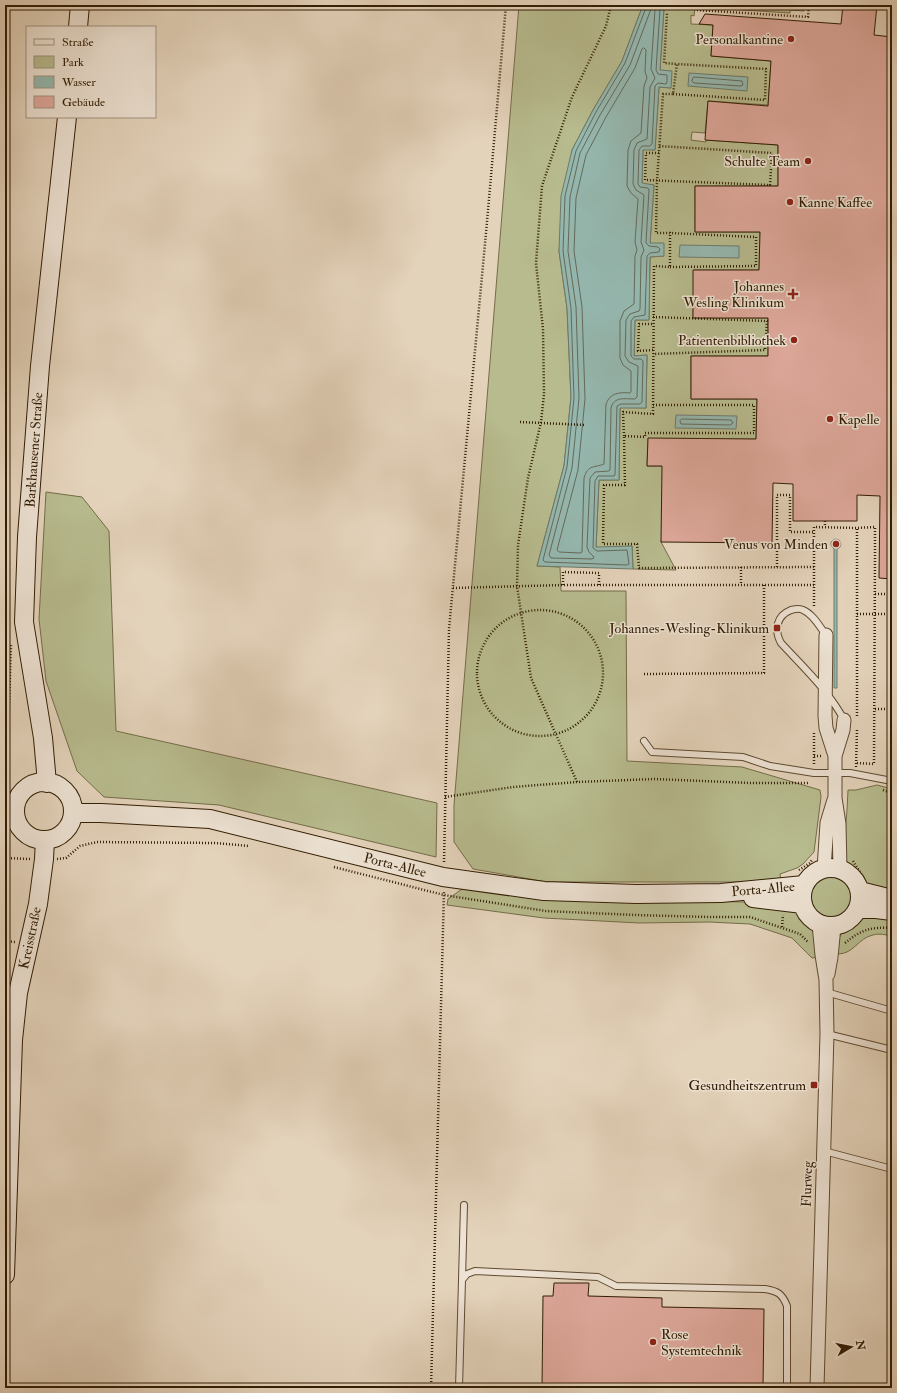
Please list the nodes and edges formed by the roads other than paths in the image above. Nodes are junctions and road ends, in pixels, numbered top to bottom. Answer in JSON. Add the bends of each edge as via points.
{"nodes":[{"id":1,"x":80,"y":5,"type":"edge"},
{"id":2,"x":78,"y":26,"type":"edge"},
{"id":3,"x":67,"y":118,"type":"edge"},
{"id":4,"x":826,"y":635,"type":"joint"},
{"id":5,"x":825,"y":692,"type":"junction"},
{"id":6,"x":844,"y":720,"type":"joint"},
{"id":7,"x":644,"y":741,"type":"dead end"},
{"id":8,"x":835,"y":756,"type":"junction"},
{"id":9,"x":835,"y":773,"type":"junction"},
{"id":10,"x":892,"y":781,"type":"edge"},
{"id":11,"x":47,"y":783,"type":"junction"},
{"id":12,"x":73,"y":813,"type":"junction"},
{"id":13,"x":45,"y":840,"type":"junction"},
{"id":14,"x":838,"y":865,"type":"junction"},
{"id":15,"x":804,"y":886,"type":"junction"},
{"id":16,"x":860,"y":891,"type":"junction"},
{"id":17,"x":721,"y":893,"type":"junction"},
{"id":18,"x":885,"y":898,"type":"edge"},
{"id":19,"x":803,"y":904,"type":"junction"},
{"id":20,"x":858,"y":909,"type":"junction"},
{"id":21,"x":892,"y":911,"type":"edge"},
{"id":22,"x":827,"y":925,"type":"junction"},
{"id":23,"x":826,"y":986,"type":"junction"},
{"id":24,"x":892,"y":1011,"type":"edge"},
{"id":25,"x":827,"y":1034,"type":"junction"},
{"id":26,"x":892,"y":1050,"type":"edge"},
{"id":27,"x":824,"y":1151,"type":"junction"},
{"id":28,"x":892,"y":1169,"type":"edge"},
{"id":29,"x":464,"y":1205,"type":"dead end"},
{"id":30,"x":5,"y":1275,"type":"edge"},
{"id":31,"x":462,"y":1280,"type":"junction"},
{"id":32,"x":459,"y":1388,"type":"edge"},
{"id":33,"x":787,"y":1388,"type":"edge"},
{"id":34,"x":817,"y":1388,"type":"edge"}],
"edges":[{"from":1,"to":2,"type":"main road"},
{"from":3,"to":11,"type":"main road","name":"Barkhausener Straße","via":[[40,366],[27,538],[24,622],[43,738]]},
{"from":4,"to":5,"type":"street"},
{"from":4,"to":5,"type":"lane","via":[[808,612],[802,609],[794,609],[779,619],[777,628],[781,643]]},
{"from":5,"to":6,"type":"lane"},
{"from":5,"to":8,"type":"street","via":[[826,728]]},
{"from":6,"to":8,"type":"street"},
{"from":7,"to":9,"type":"lane","via":[[652,752],[743,757],[770,766],[814,773]]},
{"from":8,"to":9,"type":"street"},
{"from":9,"to":10,"type":"lane"},
{"from":9,"to":14,"type":"street","via":[[834,798],[827,823]]},
{"from":11,"to":12,"type":"main road","via":[[59,787],[68,796]]},
{"from":11,"to":13,"type":"main road","via":[[37,783],[28,787],[16,802],[15,812],[22,830],[30,837]]},
{"from":12,"to":13,"type":"main road","via":[[66,831],[58,837]]},
{"from":12,"to":17,"type":"main road","name":"Porta-Allee","via":[[210,819],[443,877],[544,891]]},
{"from":13,"to":30,"type":"main road","name":"Kreisstraße","via":[[38,904],[18,993],[13,1040]]},
{"from":14,"to":15,"type":"main road","via":[[816,872]]},
{"from":14,"to":16,"type":"main road","via":[[852,877]]},
{"from":15,"to":17,"type":"main road","name":"Porta-Allee"},
{"from":15,"to":19,"type":"main road"},
{"from":16,"to":18,"type":"main road"},
{"from":16,"to":20,"type":"main road"},
{"from":17,"to":19,"type":"main road","name":"Porta-Allee"},
{"from":19,"to":22,"type":"main road","via":[[812,919]]},
{"from":20,"to":21,"type":"main road"},
{"from":20,"to":22,"type":"main road","via":[[848,921]]},
{"from":22,"to":23,"type":"street","name":"Flurweg","via":[[822,955]]},
{"from":23,"to":24,"type":"lane"},
{"from":23,"to":25,"type":"street","name":"Flurweg"},
{"from":25,"to":26,"type":"lane"},
{"from":25,"to":27,"type":"street","name":"Flurweg"},
{"from":27,"to":28,"type":"lane"},
{"from":27,"to":34,"type":"street","name":"Flurweg"},
{"from":29,"to":31,"type":"lane"},
{"from":31,"to":32,"type":"lane"},
{"from":31,"to":33,"type":"lane","via":[[466,1274],[490,1272],[598,1277],[616,1286],[765,1288],[775,1291],[783,1297],[787,1306]]}]}
